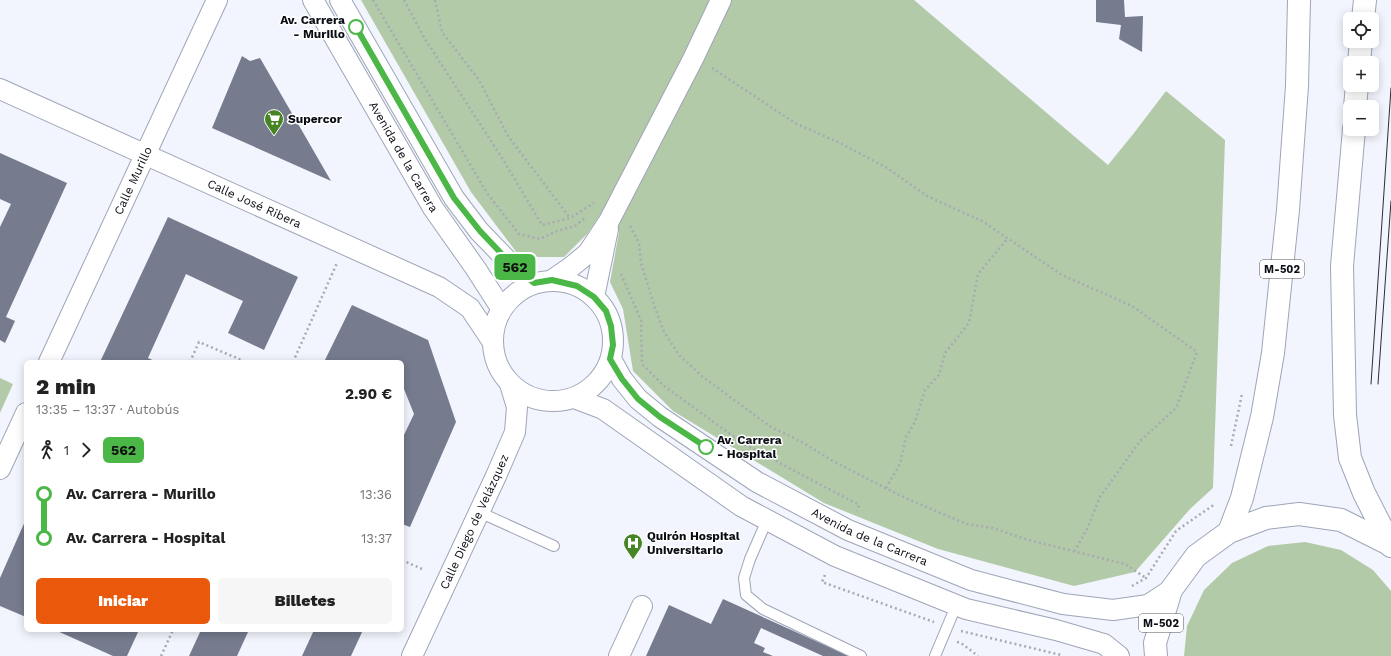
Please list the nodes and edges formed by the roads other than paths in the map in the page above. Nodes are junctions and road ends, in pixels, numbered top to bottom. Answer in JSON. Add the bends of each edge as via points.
{"nodes":[{"id":1,"x":217,"y":0,"type":"edge"},
{"id":2,"x":313,"y":0,"type":"edge"},
{"id":3,"x":340,"y":0,"type":"edge"},
{"id":4,"x":721,"y":0,"type":"edge"},
{"id":5,"x":1299,"y":0,"type":"edge"},
{"id":6,"x":1365,"y":0,"type":"edge"},
{"id":7,"x":1364,"y":12,"type":"edge"},
{"id":8,"x":0,"y":89,"type":"edge"},
{"id":9,"x":1353,"y":136,"type":"edge"},
{"id":10,"x":145,"y":156,"type":"junction"},
{"id":11,"x":613,"y":215,"type":"junction"},
{"id":12,"x":543,"y":282,"type":"junction"},
{"id":13,"x":594,"y":297,"type":"junction"},
{"id":14,"x":501,"y":308,"type":"junction"},
{"id":15,"x":492,"y":341,"type":"junction"},
{"id":16,"x":610,"y":359,"type":"junction"},
{"id":17,"x":51,"y":360,"type":"edge"},
{"id":18,"x":510,"y":384,"type":"junction"},
{"id":19,"x":574,"y":398,"type":"junction"},
{"id":20,"x":24,"y":417,"type":"edge"},
{"id":21,"x":0,"y":469,"type":"edge"},
{"id":22,"x":479,"y":512,"type":"junction"},
{"id":23,"x":767,"y":520,"type":"junction"},
{"id":24,"x":1229,"y":532,"type":"junction"},
{"id":25,"x":554,"y":546,"type":"dead end"},
{"id":26,"x":1391,"y":546,"type":"edge"},
{"id":27,"x":1171,"y":590,"type":"junction"},
{"id":28,"x":642,"y":606,"type":"dead end"},
{"id":29,"x":956,"y":606,"type":"junction"},
{"id":30,"x":412,"y":656,"type":"edge"},
{"id":31,"x":619,"y":656,"type":"edge"},
{"id":32,"x":861,"y":656,"type":"edge"},
{"id":33,"x":935,"y":656,"type":"edge"},
{"id":34,"x":1119,"y":656,"type":"edge"},
{"id":35,"x":1156,"y":656,"type":"edge"}],
"edges":[{"from":1,"to":10,"type":"street","name":"Calle Murillo"},
{"from":2,"to":14,"type":"street","name":"Avenida de la Carrera","via":[[433,208]]},
{"from":3,"to":12,"type":"street","name":"Avenida de la Carrera","via":[[454,198],[507,260]]},
{"from":4,"to":11,"type":"street"},
{"from":5,"to":24,"type":"highway","number":"M-502","via":[[1297,86],[1288,210],[1273,353],[1260,425],[1242,498]]},
{"from":6,"to":7,"type":"highway"},
{"from":8,"to":10,"type":"street","name":"Calle José Ribera"},
{"from":9,"to":26,"type":"highway","number":"M-502","via":[[1342,266],[1345,415],[1350,458],[1364,493]]},
{"from":10,"to":15,"type":"street","name":"Calle José Ribera","via":[[439,287],[470,308]]},
{"from":10,"to":17,"type":"street","name":"Calle Murillo"},
{"from":11,"to":12,"type":"street","via":[[588,253],[571,268]]},
{"from":11,"to":13,"type":"street"},
{"from":12,"to":13,"type":"street","via":[[577,286]]},
{"from":12,"to":14,"type":"street","via":[[514,293]]},
{"from":13,"to":16,"type":"street","via":[[606,311],[611,326],[613,345]]},
{"from":14,"to":15,"type":"street","via":[[494,322]]},
{"from":15,"to":18,"type":"street","via":[[494,356]]},
{"from":16,"to":19,"type":"street","via":[[602,376],[591,388]]},
{"from":16,"to":27,"type":"street","name":"Avenida de la Carrera","via":[[638,399],[660,417],[757,482],[848,530],[970,580],[1063,604],[1113,610],[1148,605]]},
{"from":18,"to":19,"type":"street","via":[[526,396],[542,401]]},
{"from":18,"to":22,"type":"street","name":"Calle Diego de Velázquez","via":[[517,407],[515,432]]},
{"from":19,"to":23,"type":"street","via":[[604,409],[741,506]]},
{"from":20,"to":21,"type":"street"},
{"from":22,"to":25,"type":"lane"},
{"from":22,"to":30,"type":"street","name":"Calle Diego de Velázquez"},
{"from":23,"to":29,"type":"street","via":[[835,556]]},
{"from":23,"to":32,"type":"lane","via":[[744,578],[746,595],[763,609]]},
{"from":24,"to":26,"type":"highway","number":"M-502","via":[[1266,518],[1299,514],[1341,520]]},
{"from":24,"to":27,"type":"highway","number":"M-502","via":[[1196,556]]},
{"from":27,"to":35,"type":"highway","number":"M-502","via":[[1155,643]]},
{"from":28,"to":31,"type":"street"},
{"from":29,"to":33,"type":"lane"},
{"from":29,"to":34,"type":"street","via":[[1104,644]]}]}
